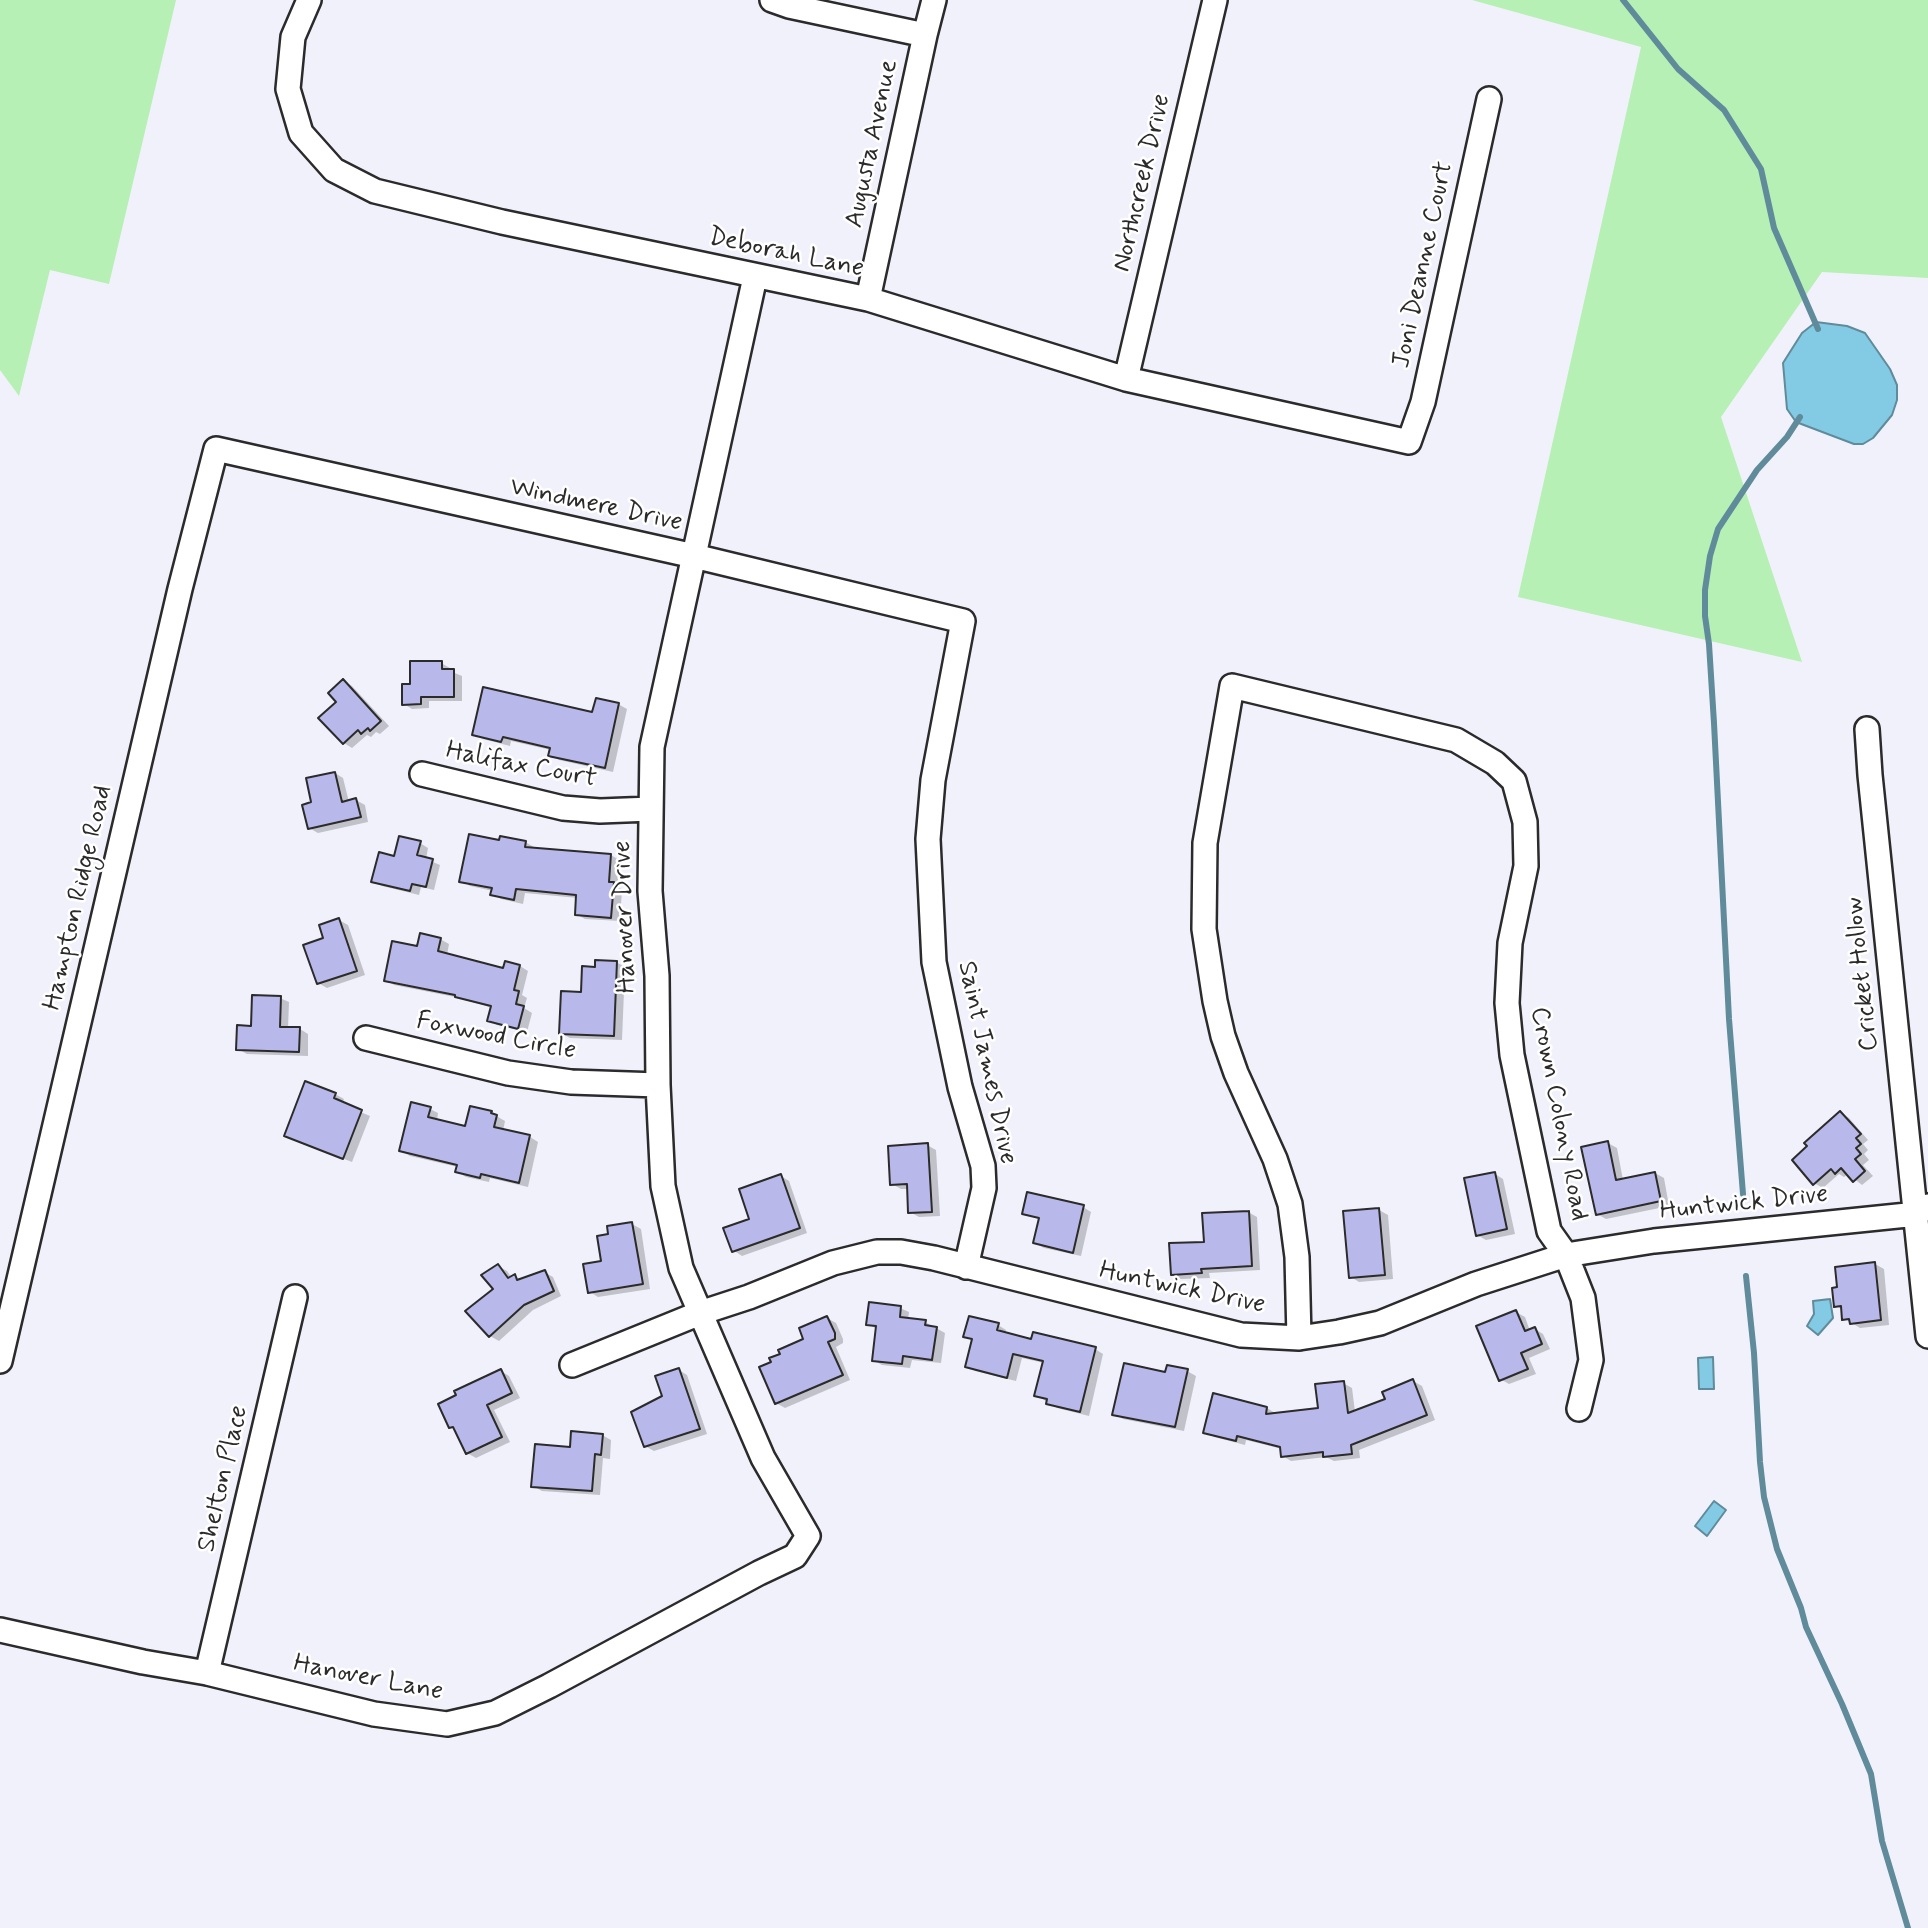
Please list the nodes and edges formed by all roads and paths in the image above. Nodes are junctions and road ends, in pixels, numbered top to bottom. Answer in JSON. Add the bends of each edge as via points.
{"nodes":[{"id":1,"x":309,"y":0,"type":"edge"},
{"id":2,"x":772,"y":0,"type":"edge"},
{"id":3,"x":934,"y":0,"type":"edge"},
{"id":4,"x":1215,"y":0,"type":"edge"},
{"id":5,"x":925,"y":35,"type":"junction"},
{"id":6,"x":1489,"y":99,"type":"dead end"},
{"id":7,"x":755,"y":277,"type":"junction"},
{"id":8,"x":868,"y":299,"type":"junction"},
{"id":9,"x":1126,"y":379,"type":"junction"},
{"id":10,"x":1409,"y":442,"type":"joint"},
{"id":11,"x":216,"y":449,"type":"joint"},
{"id":12,"x":694,"y":556,"type":"junction"},
{"id":13,"x":963,"y":621,"type":"joint"},
{"id":14,"x":1867,"y":729,"type":"dead end"},
{"id":15,"x":422,"y":774,"type":"dead end"},
{"id":16,"x":651,"y":809,"type":"junction"},
{"id":17,"x":366,"y":1038,"type":"dead end"},
{"id":18,"x":659,"y":1085,"type":"junction"},
{"id":19,"x":1924,"y":1213,"type":"edge"},
{"id":20,"x":1566,"y":1255,"type":"junction"},
{"id":21,"x":966,"y":1267,"type":"junction"},
{"id":22,"x":295,"y":1297,"type":"dead end"},
{"id":23,"x":700,"y":1312,"type":"junction"},
{"id":24,"x":1928,"y":1336,"type":"edge"},
{"id":25,"x":1299,"y":1338,"type":"junction"},
{"id":26,"x":0,"y":1361,"type":"edge"},
{"id":27,"x":572,"y":1365,"type":"dead end"},
{"id":28,"x":1579,"y":1409,"type":"dead end"},
{"id":29,"x":808,"y":1536,"type":"joint"},
{"id":30,"x":0,"y":1630,"type":"edge"},
{"id":31,"x":207,"y":1673,"type":"junction"}],
"edges":[{"from":1,"to":7,"type":"street","name":"Deborah Lane","via":[[293,37],[288,89],[301,133],[334,170],[375,191]]},
{"from":2,"to":5,"type":"street"},
{"from":3,"to":5,"type":"street","name":"Augusta Avenue"},
{"from":4,"to":9,"type":"street","name":"Northcreek Drive"},
{"from":5,"to":8,"type":"street","name":"Augusta Avenue"},
{"from":6,"to":10,"type":"street","name":"Joni Deanne Court","via":[[1423,402]]},
{"from":7,"to":8,"type":"street","name":"Deborah Lane"},
{"from":7,"to":12,"type":"street","name":"Hanover Drive"},
{"from":8,"to":9,"type":"street","name":"Deborah Lane"},
{"from":9,"to":10,"type":"street","name":"Deborah Lane"},
{"from":11,"to":12,"type":"street","name":"Windmere Drive"},
{"from":11,"to":26,"type":"street","name":"Hampton Ridge Road"},
{"from":12,"to":13,"type":"street","name":"Windmere Drive"},
{"from":12,"to":16,"type":"street","name":"Hanover Drive","via":[[652,747]]},
{"from":13,"to":21,"type":"street","name":"Saint James Drive","via":[[933,780],[929,839],[934,962],[960,1087],[984,1166],[984,1188]]},
{"from":14,"to":19,"type":"street","name":"Cricket Hollow"},
{"from":15,"to":16,"type":"street","name":"Halifax Court","via":[[563,808]]},
{"from":16,"to":18,"type":"street","name":"Hanover Drive"},
{"from":17,"to":18,"type":"street","name":"Foxwood Circle","via":[[508,1073],[570,1082]]},
{"from":18,"to":23,"type":"street","name":"Hanover Drive","via":[[663,1186],[681,1268]]},
{"from":19,"to":20,"type":"street","name":"Huntwick Drive","via":[[1654,1241]]},
{"from":19,"to":24,"type":"street","name":"Cricket Hollow"},
{"from":20,"to":25,"type":"street","name":"Huntwick Drive","via":[[1380,1323]]},
{"from":20,"to":25,"type":"street","name":"Crown Colony Road","via":[[1549,1231],[1512,1055],[1507,1003],[1510,943],[1526,866],[1524,822],[1514,781],[1495,763],[1456,740],[1232,686],[1205,843],[1204,929],[1223,1036],[1290,1204]]},
{"from":20,"to":28,"type":"street","name":"Crown Colony Road","via":[[1583,1298],[1591,1360]]},
{"from":21,"to":23,"type":"street","name":"Huntwick Drive","via":[[901,1252],[877,1252],[833,1263]]},
{"from":21,"to":25,"type":"street","name":"Huntwick Drive","via":[[1241,1335]]},
{"from":22,"to":31,"type":"street","name":"Shelton Place"},
{"from":23,"to":27,"type":"street","name":"Huntwick Drive"},
{"from":23,"to":29,"type":"street","name":"Hanover Drive","via":[[763,1458]]},
{"from":29,"to":31,"type":"street","name":"Hanover Lane","via":[[795,1556],[549,1686],[495,1713],[447,1724],[374,1714]]},
{"from":30,"to":31,"type":"street","name":"Hanover Lane"}]}
